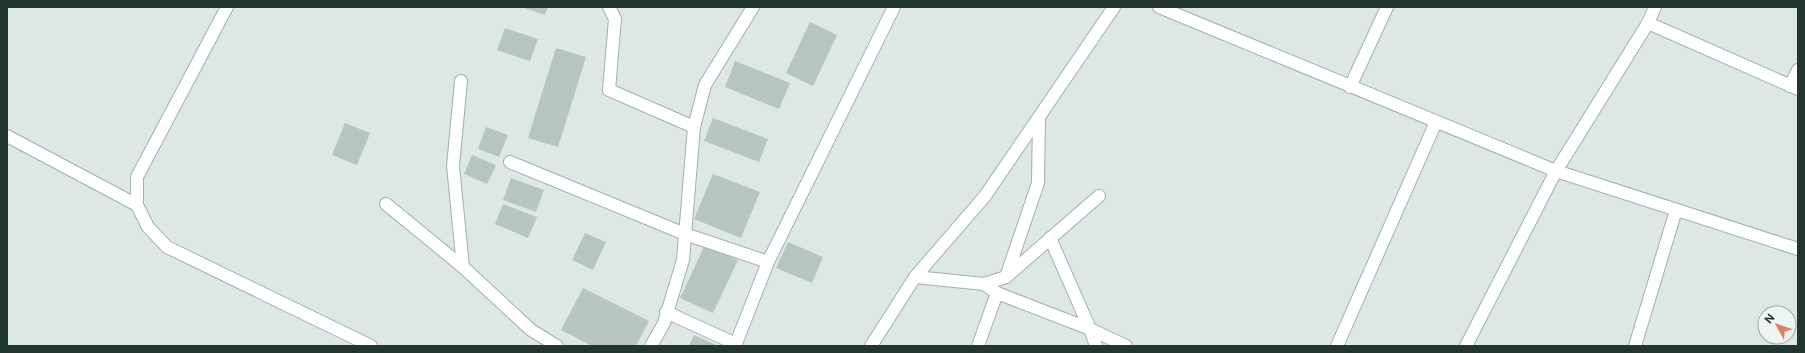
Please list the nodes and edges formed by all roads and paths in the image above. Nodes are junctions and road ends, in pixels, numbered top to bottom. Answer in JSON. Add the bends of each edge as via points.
{"nodes":[{"id":1,"x":227,"y":7,"type":"edge"},
{"id":2,"x":609,"y":7,"type":"edge"},
{"id":3,"x":753,"y":7,"type":"edge"},
{"id":4,"x":894,"y":7,"type":"edge"},
{"id":5,"x":1114,"y":7,"type":"edge"},
{"id":6,"x":1159,"y":7,"type":"edge"},
{"id":7,"x":1387,"y":7,"type":"edge"},
{"id":8,"x":1655,"y":7,"type":"edge"},
{"id":9,"x":1648,"y":23,"type":"junction"},
{"id":10,"x":1798,"y":70,"type":"edge"},
{"id":11,"x":461,"y":81,"type":"dead end"},
{"id":12,"x":1350,"y":87,"type":"junction"},
{"id":13,"x":1794,"y":88,"type":"edge"},
{"id":14,"x":1039,"y":117,"type":"junction"},
{"id":15,"x":1436,"y":122,"type":"junction"},
{"id":16,"x":694,"y":127,"type":"junction"},
{"id":17,"x":7,"y":136,"type":"edge"},
{"id":18,"x":510,"y":162,"type":"dead end"},
{"id":19,"x":1556,"y":172,"type":"junction"},
{"id":20,"x":1099,"y":196,"type":"dead end"},
{"id":21,"x":386,"y":204,"type":"dead end"},
{"id":22,"x":137,"y":205,"type":"junction"},
{"id":23,"x":1676,"y":210,"type":"junction"},
{"id":24,"x":685,"y":234,"type":"junction"},
{"id":25,"x":1050,"y":238,"type":"junction"},
{"id":26,"x":1798,"y":249,"type":"edge"},
{"id":27,"x":768,"y":262,"type":"junction"},
{"id":28,"x":464,"y":267,"type":"junction"},
{"id":29,"x":1006,"y":276,"type":"junction"},
{"id":30,"x":915,"y":277,"type":"junction"},
{"id":31,"x":984,"y":284,"type":"junction"},
{"id":32,"x":997,"y":293,"type":"junction"},
{"id":33,"x":666,"y":312,"type":"junction"},
{"id":34,"x":1090,"y":329,"type":"junction"},
{"id":35,"x":736,"y":345,"type":"edge"},
{"id":36,"x":371,"y":346,"type":"edge"},
{"id":37,"x":557,"y":346,"type":"edge"},
{"id":38,"x":651,"y":346,"type":"edge"},
{"id":39,"x":871,"y":346,"type":"edge"},
{"id":40,"x":978,"y":346,"type":"edge"},
{"id":41,"x":1096,"y":346,"type":"edge"},
{"id":42,"x":1126,"y":346,"type":"edge"},
{"id":43,"x":1337,"y":346,"type":"edge"},
{"id":44,"x":1466,"y":346,"type":"edge"},
{"id":45,"x":1635,"y":346,"type":"edge"}],
"edges":[{"from":1,"to":22,"type":"street","via":[[137,177]]},
{"from":2,"to":16,"type":"street","via":[[615,19],[609,90]]},
{"from":3,"to":16,"type":"street","via":[[705,85]]},
{"from":4,"to":27,"type":"street"},
{"from":5,"to":14,"type":"street"},
{"from":6,"to":12,"type":"street"},
{"from":7,"to":12,"type":"street"},
{"from":8,"to":9,"type":"street"},
{"from":9,"to":13,"type":"street"},
{"from":9,"to":19,"type":"street"},
{"from":10,"to":13,"type":"street"},
{"from":11,"to":28,"type":"street","via":[[453,166]]},
{"from":12,"to":15,"type":"street"},
{"from":14,"to":29,"type":"street","via":[[1038,182]]},
{"from":14,"to":30,"type":"street","via":[[985,196]]},
{"from":15,"to":19,"type":"street"},
{"from":15,"to":43,"type":"street"},
{"from":16,"to":24,"type":"street"},
{"from":17,"to":22,"type":"street"},
{"from":18,"to":24,"type":"street"},
{"from":19,"to":23,"type":"street"},
{"from":19,"to":44,"type":"street"},
{"from":20,"to":25,"type":"street"},
{"from":21,"to":28,"type":"street"},
{"from":22,"to":36,"type":"street","via":[[148,227],[167,247]]},
{"from":23,"to":26,"type":"street"},
{"from":23,"to":45,"type":"street"},
{"from":24,"to":27,"type":"street"},
{"from":24,"to":33,"type":"street","via":[[683,260]]},
{"from":25,"to":29,"type":"street"},
{"from":25,"to":34,"type":"street"},
{"from":27,"to":35,"type":"street"},
{"from":28,"to":37,"type":"street","via":[[531,330]]},
{"from":29,"to":31,"type":"street"},
{"from":30,"to":31,"type":"street"},
{"from":30,"to":39,"type":"street"},
{"from":31,"to":32,"type":"street"},
{"from":32,"to":34,"type":"street"},
{"from":32,"to":40,"type":"street"},
{"from":33,"to":35,"type":"street"},
{"from":33,"to":38,"type":"street","via":[[664,323]]},
{"from":34,"to":41,"type":"street"},
{"from":34,"to":42,"type":"street"}]}
